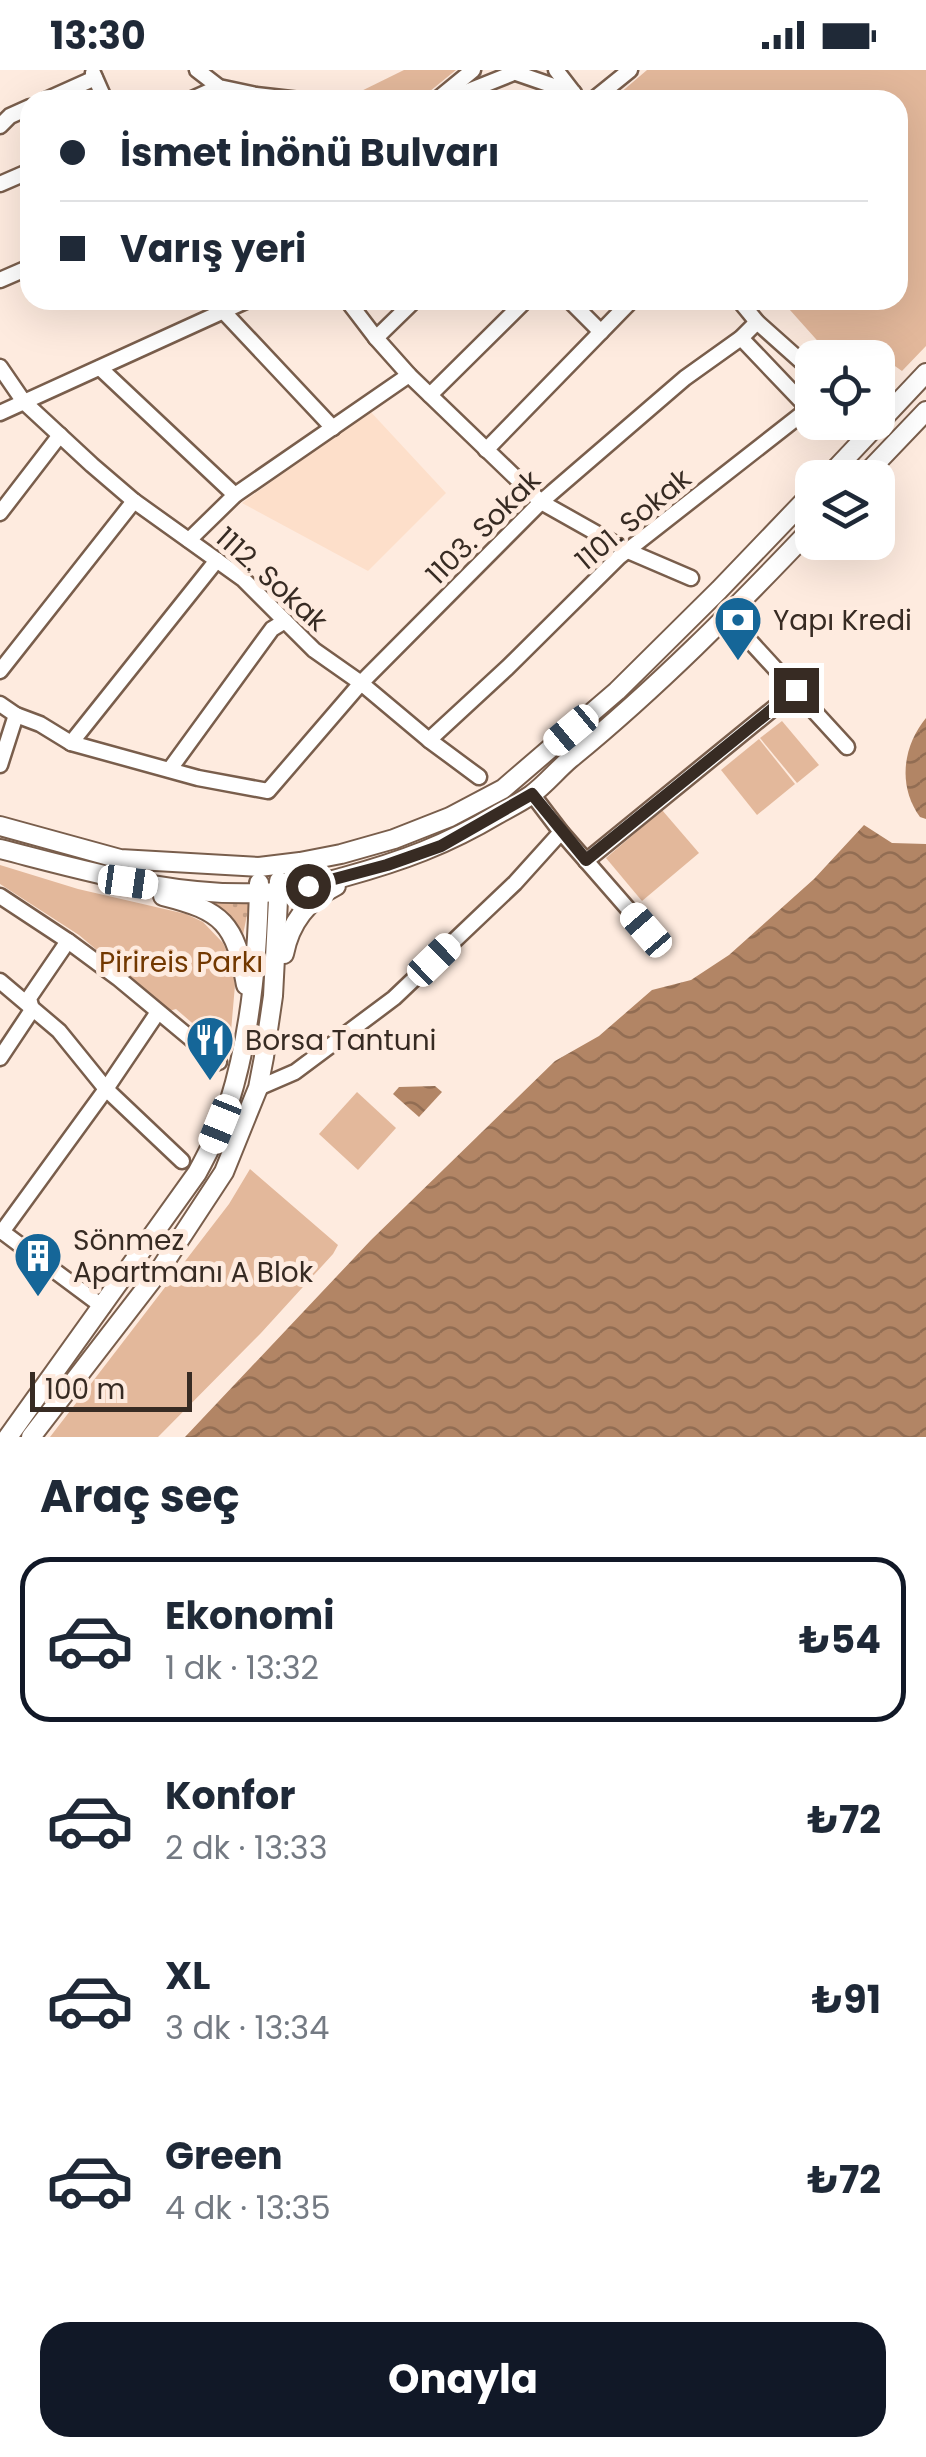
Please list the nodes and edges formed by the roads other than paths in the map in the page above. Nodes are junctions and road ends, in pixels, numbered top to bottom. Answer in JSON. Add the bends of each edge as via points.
{"nodes":[{"id":1,"x":197,"y":70,"type":"edge"},
{"id":2,"x":473,"y":70,"type":"edge"},
{"id":3,"x":556,"y":70,"type":"edge"},
{"id":4,"x":630,"y":70,"type":"edge"},
{"id":5,"x":511,"y":72,"type":"edge"},
{"id":6,"x":93,"y":74,"type":"edge"},
{"id":7,"x":219,"y":87,"type":"junction"},
{"id":8,"x":64,"y":90,"type":"edge"},
{"id":9,"x":212,"y":90,"type":"edge"},
{"id":10,"x":233,"y":90,"type":"edge"},
{"id":11,"x":449,"y":90,"type":"edge"},
{"id":12,"x":469,"y":90,"type":"edge"},
{"id":13,"x":560,"y":90,"type":"edge"},
{"id":14,"x":571,"y":90,"type":"edge"},
{"id":15,"x":606,"y":90,"type":"edge"},
{"id":16,"x":20,"y":112,"type":"edge"},
{"id":17,"x":0,"y":126,"type":"edge"},
{"id":18,"x":355,"y":310,"type":"edge"},
{"id":19,"x":405,"y":310,"type":"edge"},
{"id":20,"x":516,"y":310,"type":"edge"},
{"id":21,"x":579,"y":310,"type":"edge"},
{"id":22,"x":622,"y":310,"type":"edge"},
{"id":23,"x":747,"y":310,"type":"edge"},
{"id":24,"x":223,"y":311,"type":"joint"},
{"id":25,"x":757,"y":322,"type":"junction"},
{"id":26,"x":601,"y":332,"type":"junction"},
{"id":27,"x":376,"y":338,"type":"junction"},
{"id":28,"x":741,"y":338,"type":"junction"},
{"id":29,"x":795,"y":356,"type":"edge"},
{"id":30,"x":0,"y":367,"type":"edge"},
{"id":31,"x":100,"y":368,"type":"junction"},
{"id":32,"x":926,"y":373,"type":"edge"},
{"id":33,"x":409,"y":376,"type":"junction"},
{"id":34,"x":430,"y":396,"type":"junction"},
{"id":35,"x":24,"y":402,"type":"junction"},
{"id":36,"x":895,"y":405,"type":"edge"},
{"id":37,"x":926,"y":411,"type":"edge"},
{"id":38,"x":0,"y":413,"type":"edge"},
{"id":39,"x":333,"y":428,"type":"junction"},
{"id":40,"x":60,"y":436,"type":"junction"},
{"id":41,"x":862,"y":440,"type":"edge"},
{"id":42,"x":886,"y":440,"type":"edge"},
{"id":43,"x":891,"y":448,"type":"junction"},
{"id":44,"x":486,"y":450,"type":"junction"},
{"id":45,"x":844,"y":460,"type":"edge"},
{"id":46,"x":879,"y":460,"type":"edge"},
{"id":47,"x":234,"y":495,"type":"junction"},
{"id":48,"x":134,"y":501,"type":"junction"},
{"id":49,"x":542,"y":502,"type":"junction"},
{"id":50,"x":795,"y":511,"type":"edge"},
{"id":51,"x":0,"y":513,"type":"edge"},
{"id":52,"x":189,"y":540,"type":"junction"},
{"id":53,"x":795,"y":546,"type":"edge"},
{"id":54,"x":628,"y":551,"type":"junction"},
{"id":55,"x":217,"y":560,"type":"junction"},
{"id":56,"x":690,"y":578,"type":"dead end"},
{"id":57,"x":727,"y":616,"type":"junction"},
{"id":58,"x":285,"y":620,"type":"junction"},
{"id":59,"x":0,"y":671,"type":"edge"},
{"id":60,"x":361,"y":683,"type":"junction"},
{"id":61,"x":796,"y":690,"type":"junction"},
{"id":62,"x":0,"y":704,"type":"edge"},
{"id":63,"x":16,"y":715,"type":"junction"},
{"id":64,"x":429,"y":740,"type":"junction"},
{"id":65,"x":72,"y":743,"type":"junction"},
{"id":66,"x":847,"y":747,"type":"dead end"},
{"id":67,"x":0,"y":765,"type":"edge"},
{"id":68,"x":170,"y":769,"type":"junction"},
{"id":69,"x":479,"y":777,"type":"dead end"},
{"id":70,"x":532,"y":794,"type":"junction"},
{"id":71,"x":0,"y":826,"type":"edge"},
{"id":72,"x":562,"y":832,"type":"junction"},
{"id":73,"x":0,"y":849,"type":"edge"},
{"id":74,"x":586,"y":860,"type":"junction"},
{"id":75,"x":387,"y":865,"type":"junction"},
{"id":76,"x":268,"y":866,"type":"junction"},
{"id":77,"x":128,"y":882,"type":"junction"},
{"id":78,"x":259,"y":892,"type":"junction"},
{"id":79,"x":280,"y":892,"type":"junction"},
{"id":80,"x":0,"y":896,"type":"edge"},
{"id":81,"x":650,"y":934,"type":"dead end"},
{"id":82,"x":68,"y":941,"type":"junction"},
{"id":83,"x":0,"y":981,"type":"edge"},
{"id":84,"x":273,"y":996,"type":"junction"},
{"id":85,"x":32,"y":1010,"type":"junction"},
{"id":86,"x":250,"y":1010,"type":"junction"},
{"id":87,"x":158,"y":1012,"type":"junction"},
{"id":88,"x":0,"y":1058,"type":"edge"},
{"id":89,"x":219,"y":1062,"type":"dead end"},
{"id":90,"x":258,"y":1088,"type":"junction"},
{"id":91,"x":106,"y":1089,"type":"junction"},
{"id":92,"x":182,"y":1160,"type":"dead end"},
{"id":93,"x":1,"y":1231,"type":"edge"},
{"id":94,"x":102,"y":1307,"type":"junction"},
{"id":95,"x":8,"y":1437,"type":"edge"},
{"id":96,"x":31,"y":1437,"type":"edge"}],
"edges":[{"from":1,"to":7,"type":"street"},
{"from":2,"to":11,"type":"street"},
{"from":3,"to":14,"type":"street"},
{"from":4,"to":15,"type":"street"},
{"from":5,"to":12,"type":"street"},
{"from":5,"to":13,"type":"street"},
{"from":6,"to":8,"type":"street"},
{"from":7,"to":9,"type":"street"},
{"from":7,"to":10,"type":"street"},
{"from":16,"to":17,"type":"street"},
{"from":18,"to":27,"type":"street"},
{"from":19,"to":27,"type":"street"},
{"from":20,"to":34,"type":"street"},
{"from":21,"to":26,"type":"street"},
{"from":22,"to":26,"type":"street"},
{"from":23,"to":25,"type":"street"},
{"from":24,"to":31,"type":"street"},
{"from":24,"to":39,"type":"street"},
{"from":25,"to":28,"type":"street","name":"1103. Sokak"},
{"from":25,"to":29,"type":"street"},
{"from":26,"to":44,"type":"street"},
{"from":27,"to":33,"type":"street"},
{"from":28,"to":49,"type":"street","name":"1103. Sokak"},
{"from":28,"to":54,"type":"street","name":"1101. Sokak","via":[[804,404],[803,414]]},
{"from":30,"to":35,"type":"street","name":"1112. Sokak"},
{"from":31,"to":35,"type":"street"},
{"from":31,"to":47,"type":"street"},
{"from":32,"to":36,"type":"main road"},
{"from":33,"to":34,"type":"street"},
{"from":33,"to":39,"type":"street"},
{"from":34,"to":44,"type":"street"},
{"from":35,"to":38,"type":"street"},
{"from":35,"to":40,"type":"street","name":"1112. Sokak"},
{"from":37,"to":43,"type":"main road"},
{"from":39,"to":47,"type":"street"},
{"from":40,"to":48,"type":"street","name":"1112. Sokak"},
{"from":40,"to":51,"type":"street"},
{"from":41,"to":45,"type":"main road"},
{"from":42,"to":43,"type":"main road"},
{"from":43,"to":46,"type":"main road"},
{"from":44,"to":49,"type":"street"},
{"from":47,"to":52,"type":"street"},
{"from":48,"to":52,"type":"street","name":"1112. Sokak"},
{"from":48,"to":59,"type":"street"},
{"from":49,"to":54,"type":"street"},
{"from":49,"to":60,"type":"street","name":"1103. Sokak"},
{"from":50,"to":76,"type":"main road","via":[[617,690],[503,789],[394,838]]},
{"from":52,"to":55,"type":"street","name":"1112. Sokak"},
{"from":53,"to":57,"type":"main road"},
{"from":54,"to":56,"type":"street"},
{"from":54,"to":64,"type":"street","name":"1101. Sokak"},
{"from":55,"to":58,"type":"street","name":"1112. Sokak"},
{"from":55,"to":65,"type":"street"},
{"from":57,"to":61,"type":"street"},
{"from":57,"to":70,"type":"main road"},
{"from":58,"to":60,"type":"street","name":"1112. Sokak"},
{"from":58,"to":68,"type":"street"},
{"from":60,"to":64,"type":"street","name":"1112. Sokak"},
{"from":60,"to":68,"type":"street","name":"1103. Sokak","via":[[268,792]]},
{"from":61,"to":66,"type":"street"},
{"from":61,"to":74,"type":"street"},
{"from":62,"to":63,"type":"street"},
{"from":63,"to":65,"type":"street"},
{"from":63,"to":67,"type":"street"},
{"from":64,"to":69,"type":"street","name":"1112. Sokak"},
{"from":65,"to":68,"type":"street"},
{"from":70,"to":72,"type":"street"},
{"from":70,"to":75,"type":"main road","via":[[441,846]]},
{"from":71,"to":76,"type":"main road","via":[[120,859]]},
{"from":72,"to":74,"type":"street"},
{"from":72,"to":90,"type":"street","via":[[394,998],[296,1072]]},
{"from":73,"to":77,"type":"main road"},
{"from":74,"to":81,"type":"street"},
{"from":75,"to":79,"type":"main road"},
{"from":75,"to":84,"type":"main road","via":[[333,887],[307,906],[289,934]]},
{"from":76,"to":78,"type":"main road"},
{"from":76,"to":79,"type":"main road"},
{"from":77,"to":78,"type":"main road"},
{"from":77,"to":86,"type":"main road","via":[[196,904],[221,920],[238,946]]},
{"from":78,"to":79,"type":"main road"},
{"from":78,"to":86,"type":"main road"},
{"from":79,"to":84,"type":"main road"},
{"from":80,"to":82,"type":"street"},
{"from":82,"to":85,"type":"street","via":[[29,998]]},
{"from":82,"to":87,"type":"street"},
{"from":83,"to":85,"type":"street"},
{"from":84,"to":90,"type":"main road"},
{"from":85,"to":88,"type":"street"},
{"from":85,"to":91,"type":"street","via":[[75,1048]]},
{"from":86,"to":94,"type":"main road","via":[[212,1145]]},
{"from":87,"to":89,"type":"street"},
{"from":87,"to":91,"type":"street"},
{"from":90,"to":96,"type":"main road","via":[[224,1172],[159,1271]]},
{"from":91,"to":92,"type":"street"},
{"from":91,"to":93,"type":"street"},
{"from":93,"to":94,"type":"street"},
{"from":94,"to":95,"type":"main road"}]}
